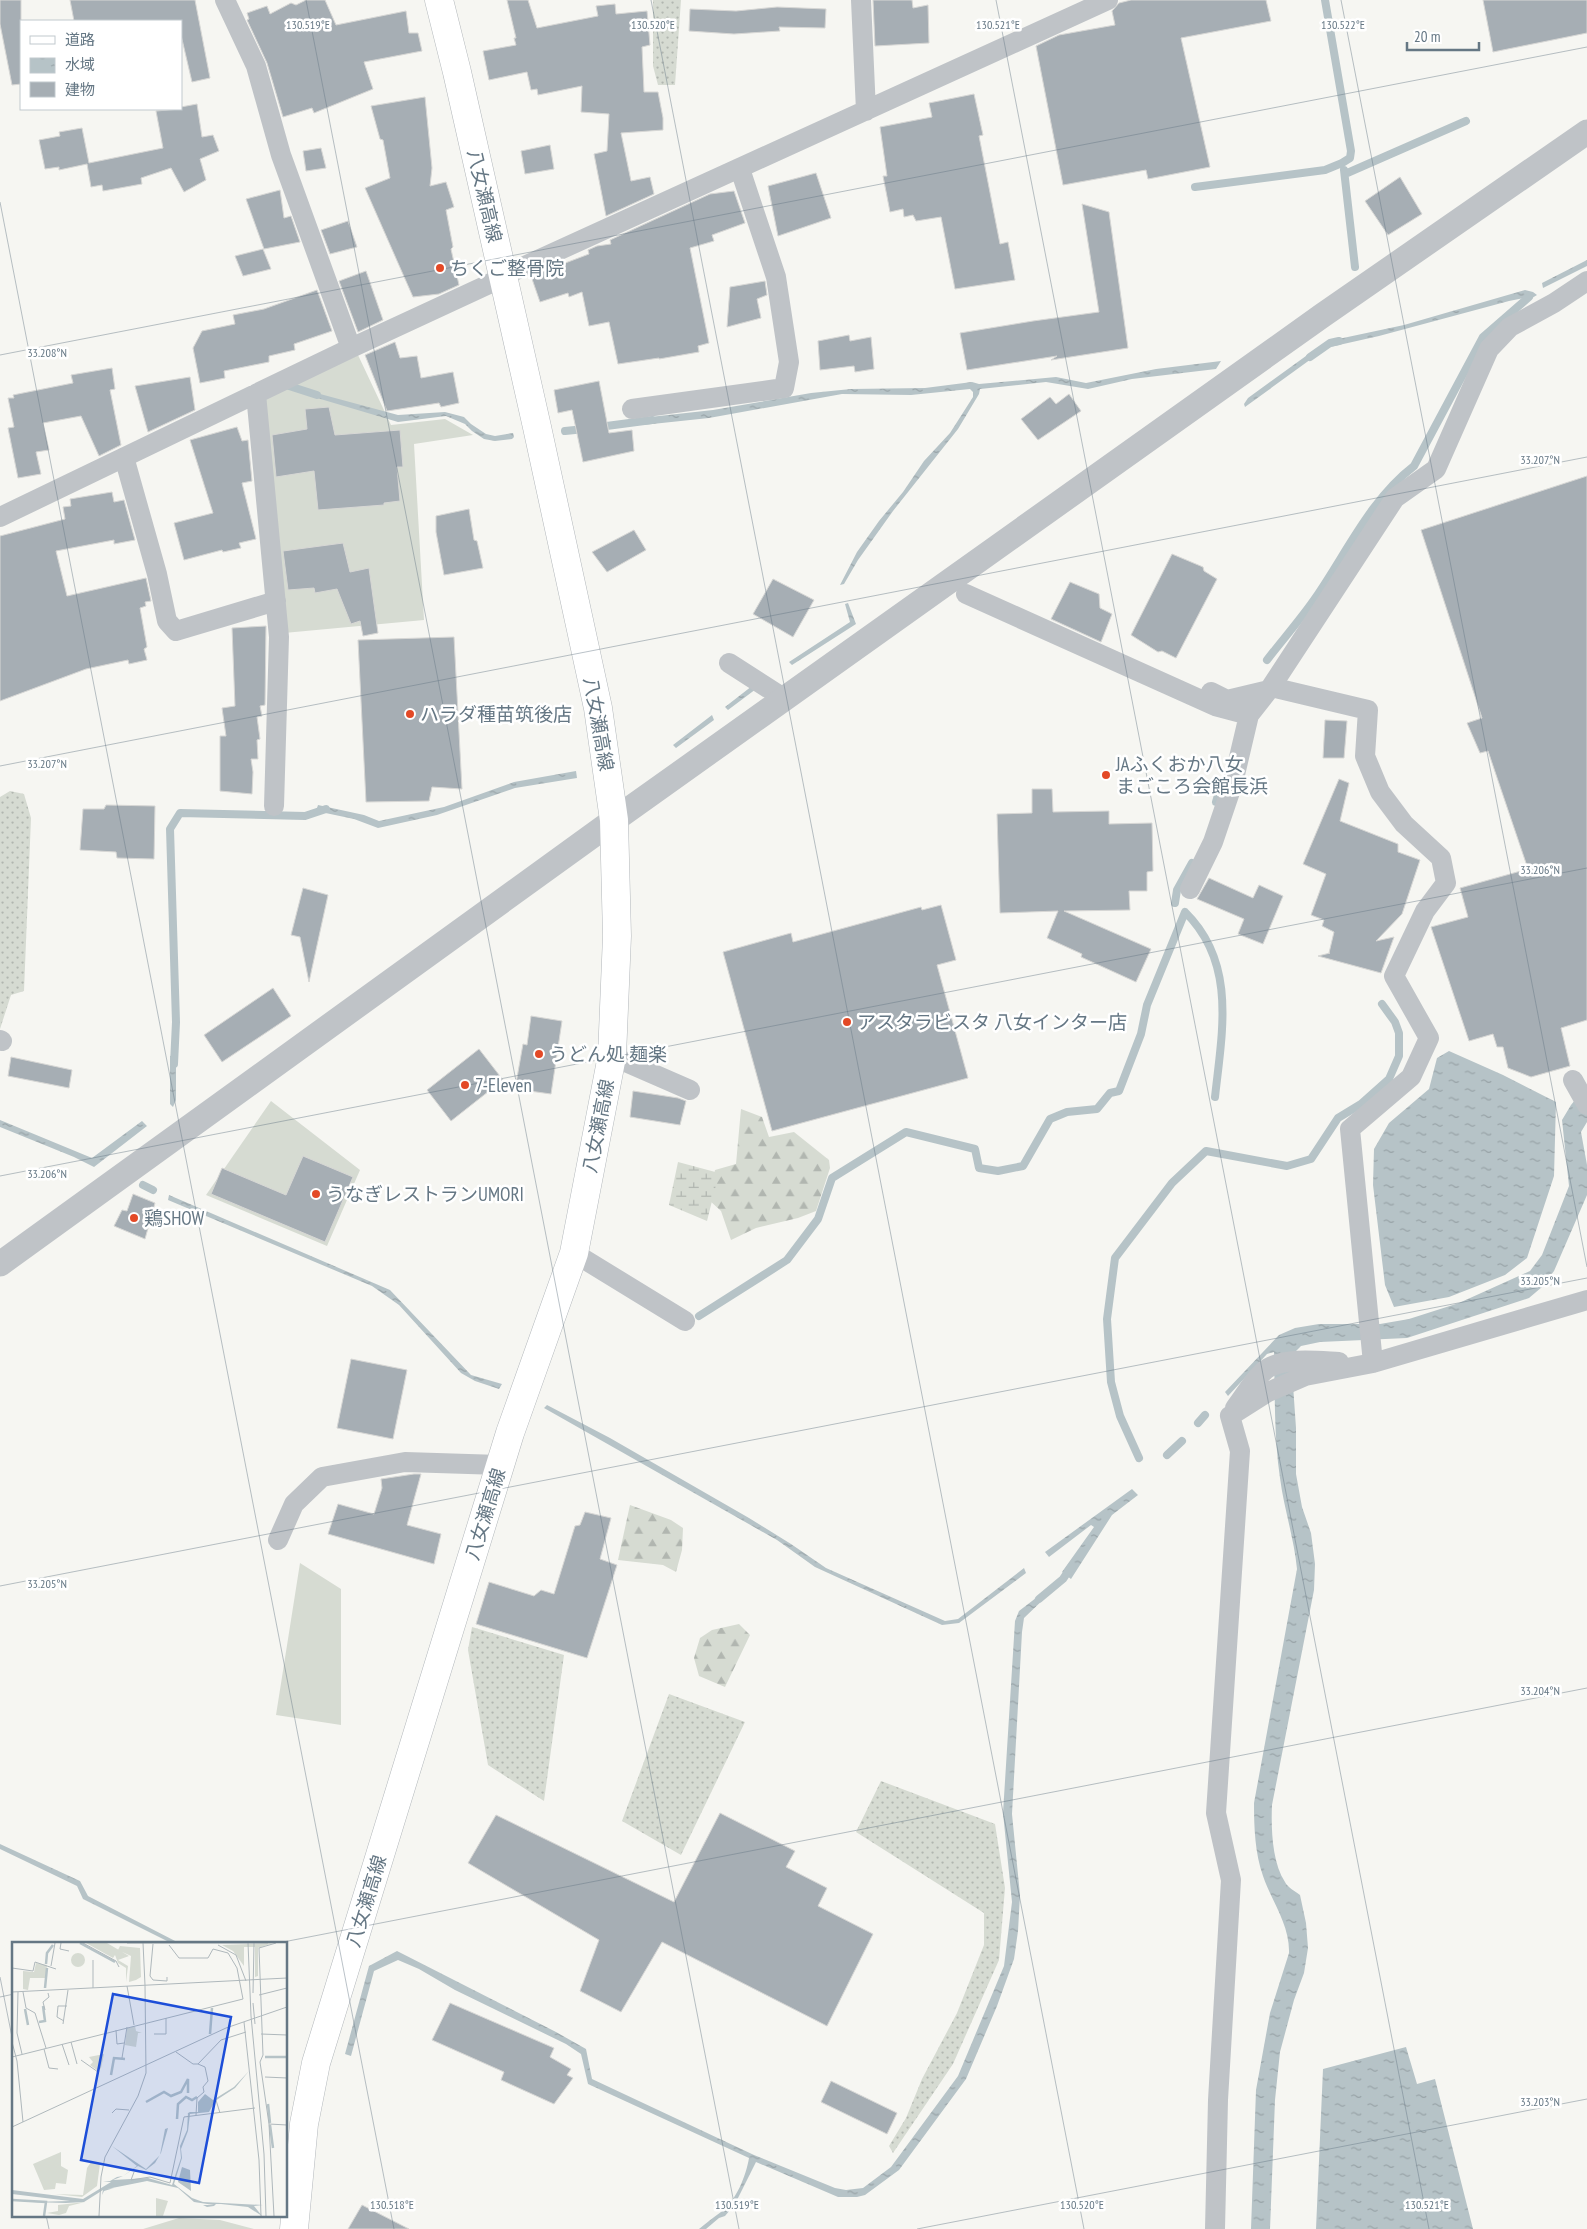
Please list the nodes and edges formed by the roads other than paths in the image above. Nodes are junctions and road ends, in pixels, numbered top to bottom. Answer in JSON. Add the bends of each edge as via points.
{"nodes":[{"id":1,"x":225,"y":0,"type":"edge"},
{"id":2,"x":439,"y":0,"type":"edge"},
{"id":3,"x":861,"y":0,"type":"edge"},
{"id":4,"x":1108,"y":0,"type":"edge"},
{"id":5,"x":866,"y":112,"type":"junction"},
{"id":6,"x":1587,"y":132,"type":"edge"},
{"id":7,"x":740,"y":169,"type":"junction"},
{"id":8,"x":503,"y":277,"type":"junction"},
{"id":9,"x":1587,"y":281,"type":"edge"},
{"id":10,"x":351,"y":348,"type":"junction"},
{"id":11,"x":256,"y":394,"type":"junction"},
{"id":12,"x":632,"y":409,"type":"dead end"},
{"id":13,"x":124,"y":457,"type":"junction"},
{"id":14,"x":0,"y":517,"type":"edge"},
{"id":15,"x":966,"y":594,"type":"dead end"},
{"id":16,"x":276,"y":601,"type":"junction"},
{"id":17,"x":729,"y":662,"type":"dead end"},
{"id":18,"x":1174,"y":675,"type":"dead end"},
{"id":19,"x":1270,"y":688,"type":"junction"},
{"id":20,"x":785,"y":698,"type":"junction"},
{"id":21,"x":1249,"y":715,"type":"junction"},
{"id":22,"x":274,"y":806,"type":"dead end"},
{"id":23,"x":614,"y":820,"type":"junction"},
{"id":24,"x":1190,"y":889,"type":"dead end"},
{"id":25,"x":612,"y":1056,"type":"junction"},
{"id":26,"x":690,"y":1090,"type":"dead end"},
{"id":27,"x":574,"y":1253,"type":"junction"},
{"id":28,"x":0,"y":1264,"type":"edge"},
{"id":29,"x":1587,"y":1300,"type":"edge"},
{"id":30,"x":685,"y":1321,"type":"dead end"},
{"id":31,"x":1372,"y":1354,"type":"junction"},
{"id":32,"x":500,"y":1465,"type":"junction"},
{"id":33,"x":278,"y":1540,"type":"dead end"},
{"id":34,"x":294,"y":2229,"type":"edge"},
{"id":35,"x":1214,"y":2229,"type":"edge"}],
"edges":[{"from":1,"to":10,"type":"street","via":[[256,66],[281,154]]},
{"from":2,"to":8,"type":"main road","name":"八女瀬高線"},
{"from":3,"to":5,"type":"street"},
{"from":4,"to":5,"type":"street"},
{"from":5,"to":7,"type":"street"},
{"from":6,"to":20,"type":"street","via":[[1323,315]]},
{"from":7,"to":8,"type":"street"},
{"from":7,"to":12,"type":"street","via":[[776,277],[790,362],[784,388]]},
{"from":8,"to":10,"type":"street"},
{"from":8,"to":23,"type":"main road","name":"八女瀬高線","via":[[598,708]]},
{"from":9,"to":19,"type":"street","via":[[1510,327],[1489,349],[1436,469],[1395,498]]},
{"from":10,"to":11,"type":"street"},
{"from":11,"to":13,"type":"street"},
{"from":11,"to":16,"type":"street"},
{"from":13,"to":14,"type":"street"},
{"from":13,"to":16,"type":"street","via":[[167,621],[176,631]]},
{"from":15,"to":21,"type":"street","via":[[1215,706]]},
{"from":16,"to":22,"type":"street","via":[[279,637]]},
{"from":17,"to":20,"type":"street"},
{"from":18,"to":19,"type":"street","via":[[1227,700]]},
{"from":19,"to":21,"type":"street"},
{"from":19,"to":31,"type":"street","via":[[1368,710],[1365,756],[1380,792],[1404,824],[1441,858],[1446,883],[1425,912],[1394,976],[1429,1038],[1411,1077],[1350,1129]]},
{"from":20,"to":23,"type":"street"},
{"from":21,"to":24,"type":"street","via":[[1233,783],[1212,842]]},
{"from":23,"to":25,"type":"main road","name":"八女瀬高線","via":[[617,936]]},
{"from":23,"to":28,"type":"street"},
{"from":25,"to":26,"type":"street"},
{"from":25,"to":27,"type":"main road","name":"八女瀬高線"},
{"from":27,"to":30,"type":"street"},
{"from":27,"to":32,"type":"main road","name":"八女瀬高線"},
{"from":29,"to":31,"type":"street"},
{"from":31,"to":35,"type":"street","via":[[1268,1392],[1230,1416],[1240,1451],[1216,1813],[1231,1880]]},
{"from":32,"to":33,"type":"street","via":[[405,1462],[322,1478],[294,1504]]},
{"from":32,"to":34,"type":"main road","name":"八女瀬高線","via":[[316,2064],[304,2124]]}]}
